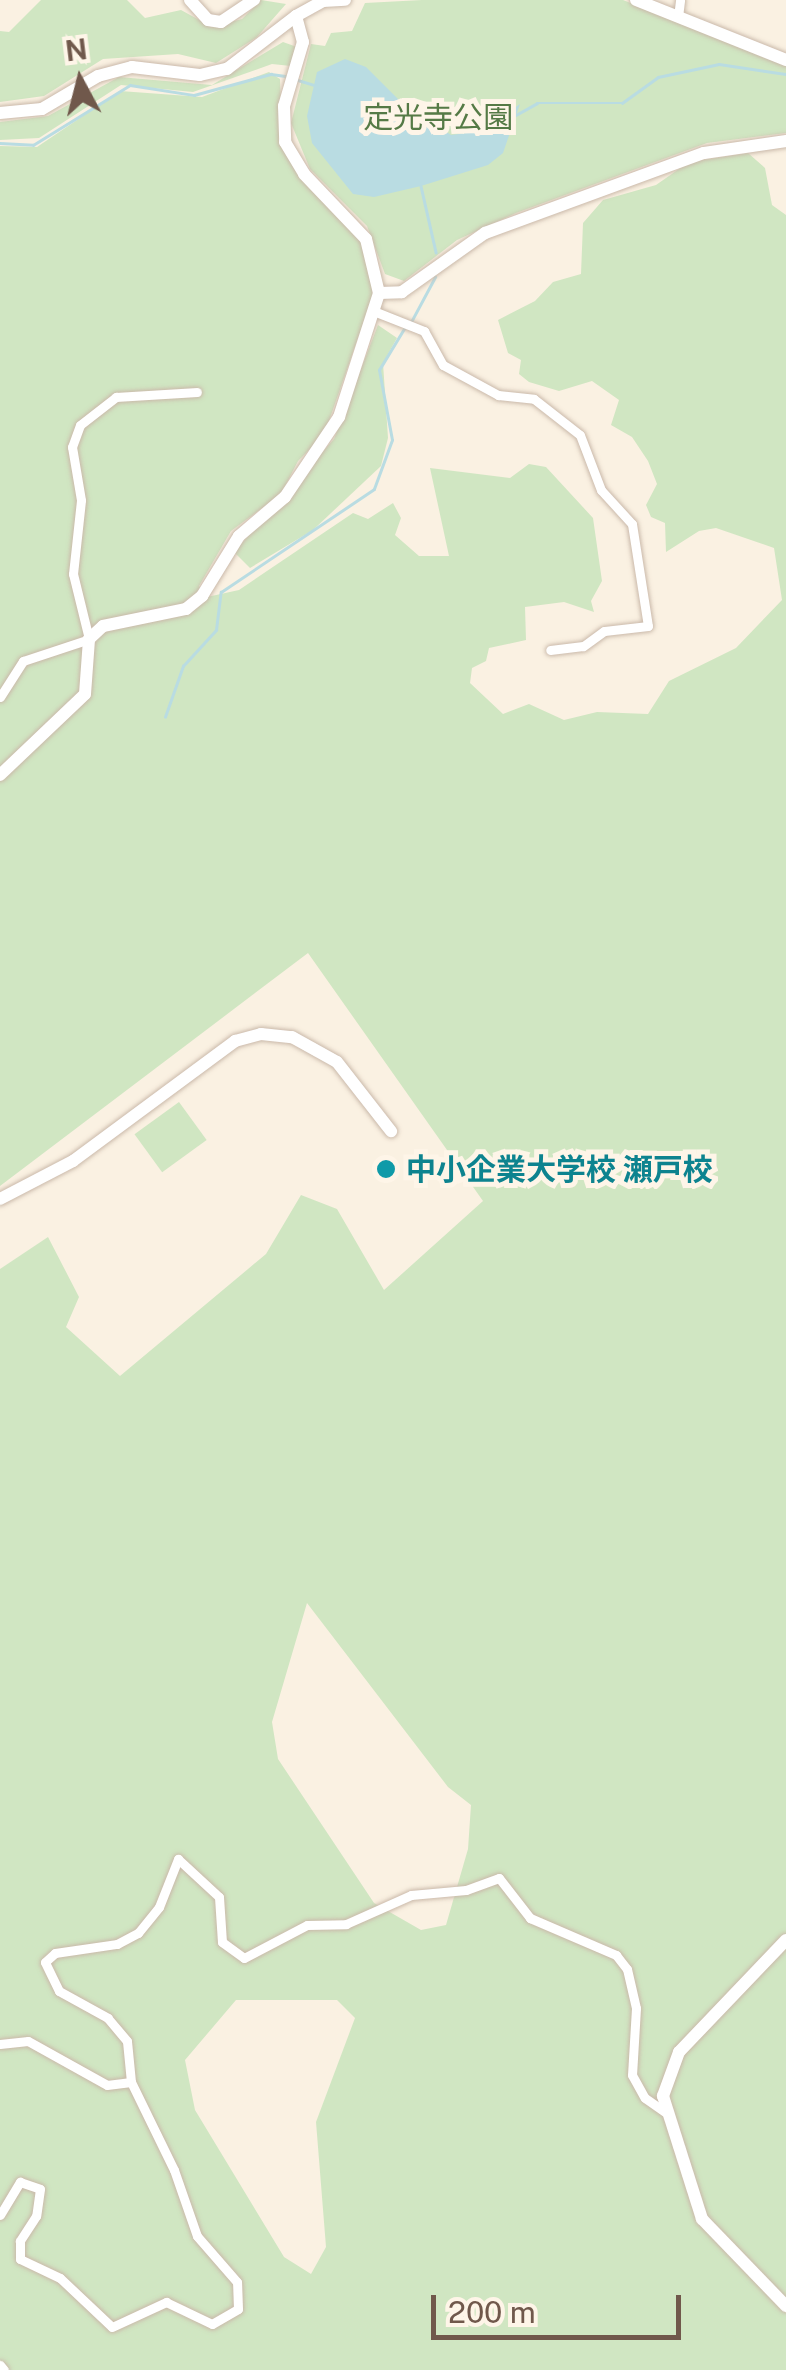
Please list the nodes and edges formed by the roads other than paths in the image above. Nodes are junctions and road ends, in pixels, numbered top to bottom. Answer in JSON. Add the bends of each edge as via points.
{"nodes":[{"id":1,"x":190,"y":0,"type":"edge"},
{"id":2,"x":254,"y":0,"type":"edge"},
{"id":3,"x":345,"y":0,"type":"edge"},
{"id":4,"x":636,"y":0,"type":"edge"},
{"id":5,"x":680,"y":0,"type":"edge"},
{"id":6,"x":323,"y":1,"type":"edge"},
{"id":7,"x":296,"y":16,"type":"junction"},
{"id":8,"x":678,"y":17,"type":"junction"},
{"id":9,"x":786,"y":60,"type":"edge"},
{"id":10,"x":0,"y":113,"type":"edge"},
{"id":11,"x":786,"y":141,"type":"edge"},
{"id":12,"x":379,"y":293,"type":"junction"},
{"id":13,"x":376,"y":312,"type":"junction"},
{"id":14,"x":196,"y":392,"type":"dead end"},
{"id":15,"x":90,"y":640,"type":"junction"},
{"id":16,"x":550,"y":650,"type":"dead end"},
{"id":17,"x":0,"y":697,"type":"edge"},
{"id":18,"x":0,"y":775,"type":"edge"},
{"id":19,"x":391,"y":1131,"type":"dead end"},
{"id":20,"x":0,"y":1200,"type":"edge"},
{"id":21,"x":786,"y":1940,"type":"edge"},
{"id":22,"x":0,"y":2044,"type":"edge"},
{"id":23,"x":131,"y":2082,"type":"junction"},
{"id":24,"x":665,"y":2112,"type":"junction"},
{"id":25,"x":0,"y":2215,"type":"edge"},
{"id":26,"x":786,"y":2306,"type":"edge"}],
"edges":[{"from":1,"to":2,"type":"street","via":[[208,20],[221,22]]},
{"from":3,"to":6,"type":"street"},
{"from":4,"to":8,"type":"street"},
{"from":5,"to":8,"type":"street"},
{"from":6,"to":7,"type":"street"},
{"from":7,"to":10,"type":"street","via":[[227,69],[200,75],[132,66],[98,76],[42,109]]},
{"from":7,"to":12,"type":"street","via":[[304,30],[289,87],[285,142],[304,174],[366,239]]},
{"from":8,"to":9,"type":"street"},
{"from":11,"to":12,"type":"street","via":[[704,152],[485,232],[402,292]]},
{"from":12,"to":13,"type":"street"},
{"from":13,"to":15,"type":"street","via":[[326,440],[284,497],[239,536],[202,596],[186,609],[103,626]]},
{"from":13,"to":16,"type":"street","via":[[428,336],[443,366],[498,395],[534,399],[580,435],[601,490],[632,524],[648,626],[604,631],[583,646]]},
{"from":14,"to":15,"type":"street","via":[[116,396],[76,432],[72,448],[81,500],[73,574]]},
{"from":15,"to":17,"type":"street","via":[[23,661]]},
{"from":15,"to":18,"type":"street","via":[[84,694]]},
{"from":19,"to":20,"type":"street","via":[[337,1062],[292,1037],[261,1034],[235,1041],[73,1161]]},
{"from":21,"to":24,"type":"street","via":[[680,2052],[668,2073]]},
{"from":22,"to":23,"type":"street","via":[[28,2041],[99,2082]]},
{"from":23,"to":24,"type":"street","via":[[120,2029],[59,1992],[45,1962],[138,1933],[159,1907],[178,1859],[220,1897],[222,1942],[244,1958],[307,1925],[346,1924],[411,1896],[466,1890],[499,1878],[530,1918],[616,1955],[628,1969],[636,2008],[632,2075],[645,2098]]},
{"from":23,"to":25,"type":"street","via":[[181,2186],[196,2236],[237,2282],[238,2310],[212,2324],[166,2302],[112,2327],[60,2278],[20,2259],[40,2189],[20,2182]]},
{"from":24,"to":26,"type":"street","via":[[702,2219]]}]}
